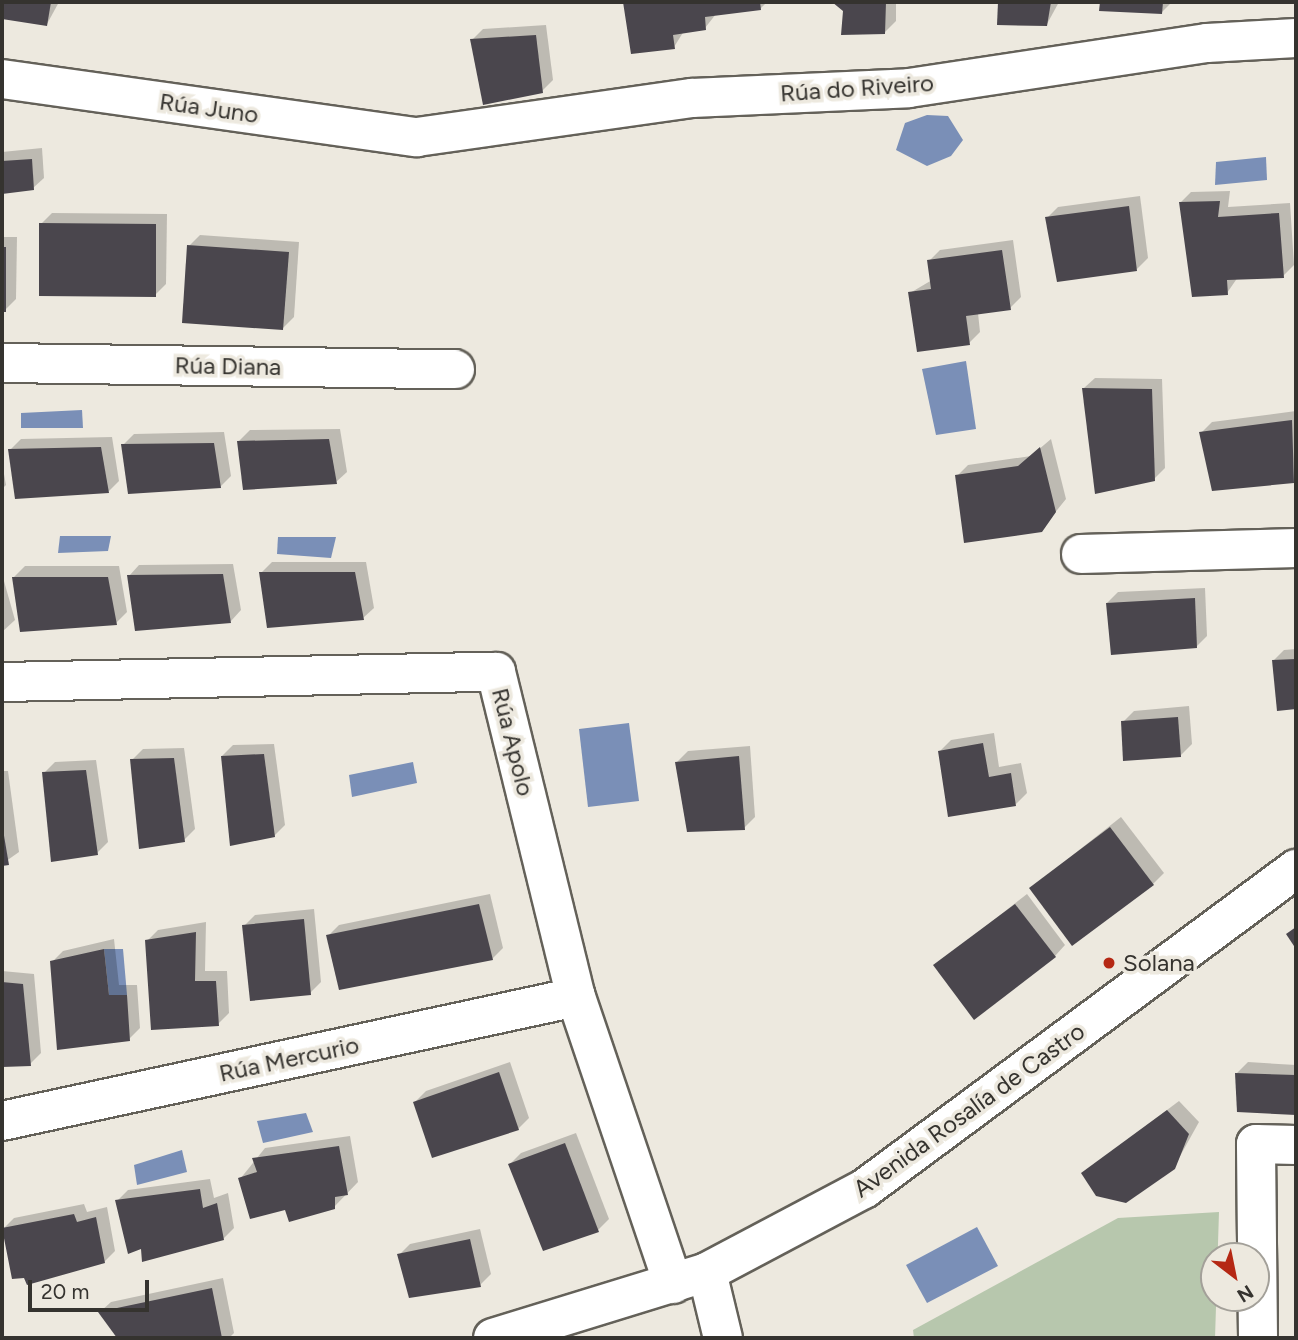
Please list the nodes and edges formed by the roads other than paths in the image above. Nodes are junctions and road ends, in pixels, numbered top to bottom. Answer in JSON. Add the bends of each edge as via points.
{"nodes":[{"id":1,"x":1296,"y":38,"type":"edge"},
{"id":2,"x":2,"y":79,"type":"edge"},
{"id":3,"x":417,"y":137,"type":"joint"},
{"id":4,"x":2,"y":363,"type":"edge"},
{"id":5,"x":455,"y":369,"type":"dead end"},
{"id":6,"x":1296,"y":548,"type":"edge"},
{"id":7,"x":1081,"y":554,"type":"dead end"},
{"id":8,"x":2,"y":682,"type":"edge"},
{"id":9,"x":1296,"y":869,"type":"edge"},
{"id":10,"x":576,"y":997,"type":"junction"},
{"id":11,"x":2,"y":1121,"type":"edge"},
{"id":12,"x":1296,"y":1145,"type":"edge"},
{"id":13,"x":690,"y":1278,"type":"junction"},
{"id":14,"x":493,"y":1338,"type":"edge"},
{"id":15,"x":723,"y":1338,"type":"edge"},
{"id":16,"x":1258,"y":1338,"type":"edge"}],
"edges":[{"from":1,"to":3,"type":"street","name":"Rúa do Riveiro","via":[[1207,43],[909,88],[692,98]]},
{"from":2,"to":3,"type":"street","name":"Rúa Juno"},
{"from":4,"to":5,"type":"street","name":"Rúa Diana"},
{"from":6,"to":7,"type":"street"},
{"from":8,"to":10,"type":"street","name":"Rúa Apolo","via":[[496,672]]},
{"from":9,"to":13,"type":"street","name":"Avenida Rosalía de Castro","via":[[864,1189]]},
{"from":10,"to":11,"type":"street","name":"Rúa Mercurio"},
{"from":10,"to":13,"type":"street","name":"Rúa Apolo"},
{"from":12,"to":16,"type":"street","via":[[1256,1144]]},
{"from":13,"to":14,"type":"street","name":"Avenida Rosalía de Castro"},
{"from":13,"to":15,"type":"street","name":"Rúa Apolo"}]}
